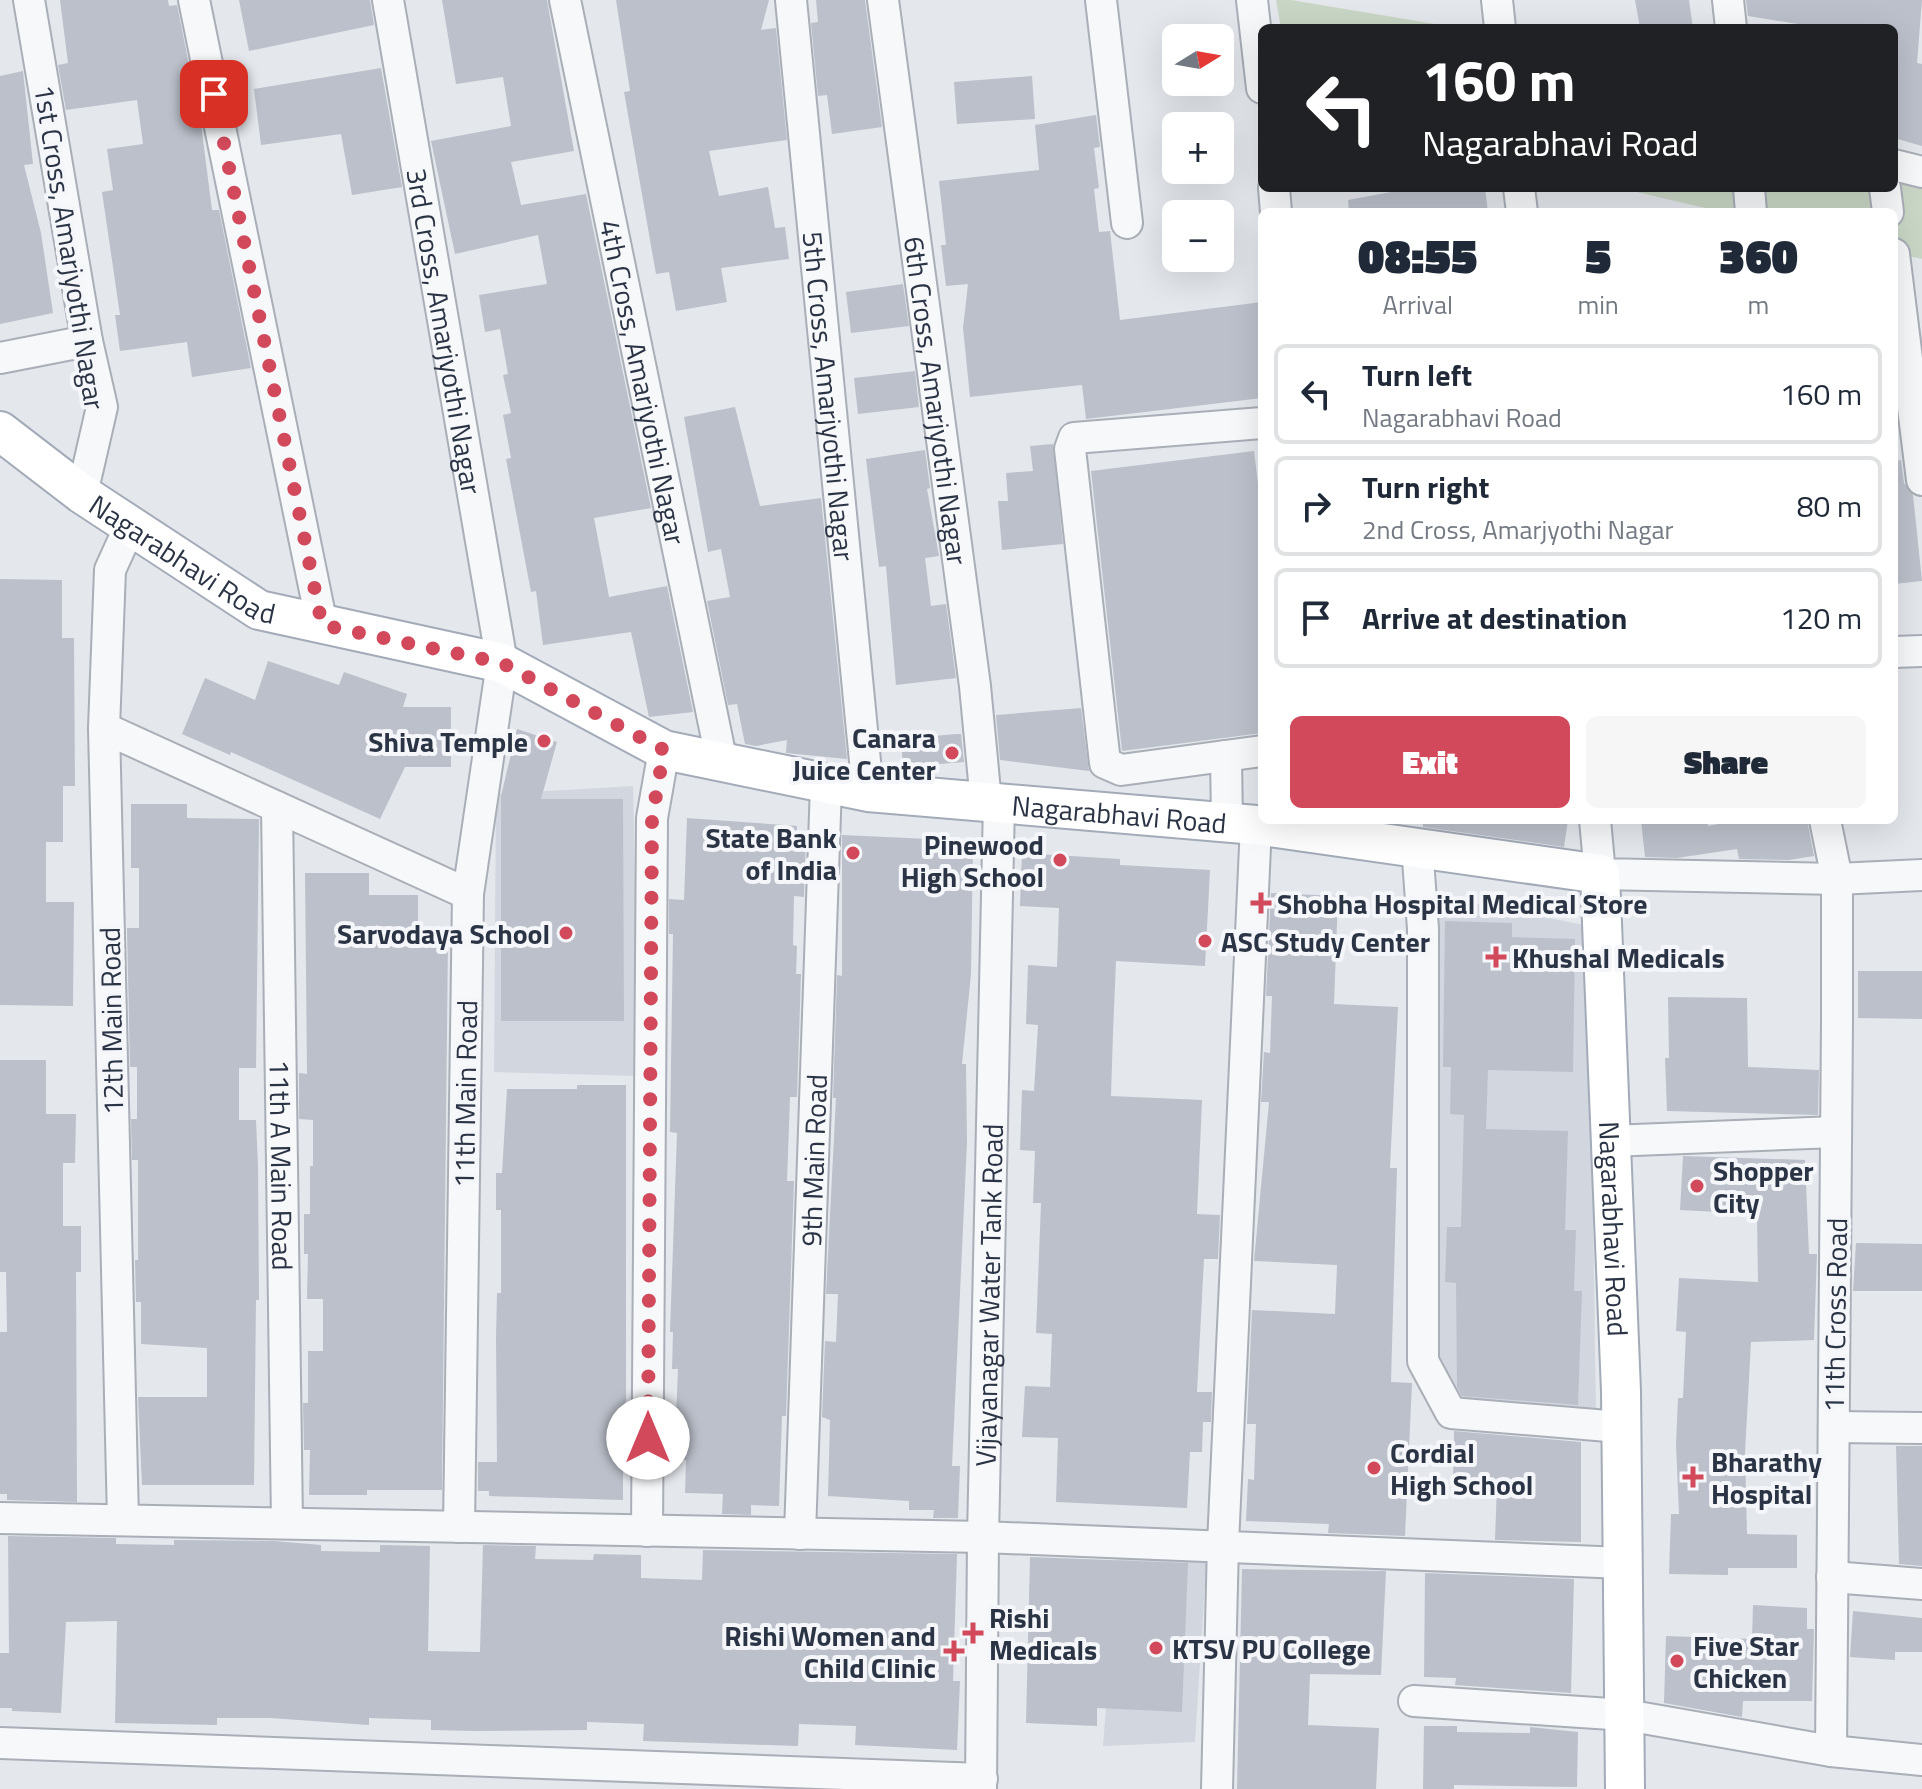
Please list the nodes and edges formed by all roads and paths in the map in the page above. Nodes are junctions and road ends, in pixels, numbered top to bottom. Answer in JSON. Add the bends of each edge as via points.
{"nodes":[{"id":1,"x":29,"y":0,"type":"edge"},
{"id":2,"x":194,"y":0,"type":"edge"},
{"id":3,"x":388,"y":0,"type":"edge"},
{"id":4,"x":565,"y":0,"type":"edge"},
{"id":5,"x":791,"y":0,"type":"edge"},
{"id":6,"x":883,"y":0,"type":"edge"},
{"id":7,"x":1101,"y":0,"type":"edge"},
{"id":8,"x":1252,"y":0,"type":"edge"},
{"id":9,"x":1497,"y":0,"type":"edge"},
{"id":10,"x":1728,"y":0,"type":"edge"},
{"id":11,"x":1500,"y":24,"type":"edge"},
{"id":12,"x":1731,"y":24,"type":"edge"},
{"id":13,"x":1258,"y":53,"type":"edge"},
{"id":14,"x":1898,"y":166,"type":"edge"},
{"id":15,"x":1922,"y":172,"type":"edge"},
{"id":16,"x":1127,"y":223,"type":"dead end"},
{"id":17,"x":1898,"y":286,"type":"edge"},
{"id":18,"x":87,"y":341,"type":"junction"},
{"id":19,"x":0,"y":358,"type":"edge"},
{"id":20,"x":1258,"y":423,"type":"edge"},
{"id":21,"x":0,"y":431,"type":"edge"},
{"id":22,"x":1922,"y":480,"type":"edge"},
{"id":23,"x":82,"y":494,"type":"junction"},
{"id":24,"x":130,"y":526,"type":"junction"},
{"id":25,"x":322,"y":625,"type":"junction"},
{"id":26,"x":1922,"y":651,"type":"edge"},
{"id":27,"x":1898,"y":652,"type":"edge"},
{"id":28,"x":502,"y":663,"type":"junction"},
{"id":29,"x":104,"y":728,"type":"junction"},
{"id":30,"x":664,"y":750,"type":"junction"},
{"id":31,"x":1258,"y":752,"type":"edge"},
{"id":32,"x":1226,"y":756,"type":"junction"},
{"id":33,"x":722,"y":763,"type":"junction"},
{"id":34,"x":826,"y":785,"type":"junction"},
{"id":35,"x":868,"y":792,"type":"junction"},
{"id":36,"x":993,"y":803,"type":"junction"},
{"id":37,"x":277,"y":807,"type":"junction"},
{"id":38,"x":1241,"y":823,"type":"junction"},
{"id":39,"x":1595,"y":824,"type":"edge"},
{"id":40,"x":1826,"y":824,"type":"edge"},
{"id":41,"x":1417,"y":845,"type":"junction"},
{"id":42,"x":1600,"y":874,"type":"junction"},
{"id":43,"x":1922,"y":875,"type":"edge"},
{"id":44,"x":1837,"y":879,"type":"junction"},
{"id":45,"x":468,"y":894,"type":"junction"},
{"id":46,"x":1836,"y":1132,"type":"junction"},
{"id":47,"x":1610,"y":1141,"type":"junction"},
{"id":48,"x":1620,"y":1427,"type":"junction"},
{"id":49,"x":1834,"y":1427,"type":"junction"},
{"id":50,"x":1922,"y":1428,"type":"edge"},
{"id":51,"x":0,"y":1518,"type":"edge"},
{"id":52,"x":123,"y":1520,"type":"junction"},
{"id":53,"x":287,"y":1523,"type":"junction"},
{"id":54,"x":459,"y":1527,"type":"junction"},
{"id":55,"x":647,"y":1531,"type":"junction"},
{"id":56,"x":800,"y":1534,"type":"junction"},
{"id":57,"x":983,"y":1537,"type":"junction"},
{"id":58,"x":1223,"y":1544,"type":"junction"},
{"id":59,"x":1624,"y":1563,"type":"junction"},
{"id":60,"x":1832,"y":1577,"type":"junction"},
{"id":61,"x":1922,"y":1584,"type":"edge"},
{"id":62,"x":1414,"y":1701,"type":"dead end"},
{"id":63,"x":1626,"y":1715,"type":"junction"},
{"id":64,"x":0,"y":1743,"type":"edge"},
{"id":65,"x":1831,"y":1751,"type":"junction"},
{"id":66,"x":1922,"y":1760,"type":"edge"},
{"id":67,"x":982,"y":1784,"type":"edge"},
{"id":68,"x":1217,"y":1789,"type":"edge"},
{"id":69,"x":1625,"y":1789,"type":"edge"}],
"edges":[{"from":1,"to":18,"type":"street","name":"1st Cross, Amarjyothi Nagar"},
{"from":2,"to":25,"type":"street"},
{"from":3,"to":28,"type":"street","name":"3rd Cross, Amarjyothi Nagar"},
{"from":4,"to":33,"type":"street","name":"4th Cross, Amarjyothi Nagar"},
{"from":5,"to":35,"type":"street","name":"5th Cross, Amarjyothi Nagar"},
{"from":6,"to":36,"type":"street","name":"6th Cross, Amarjyothi Nagar"},
{"from":7,"to":16,"type":"street"},
{"from":8,"to":13,"type":"street"},
{"from":9,"to":11,"type":"street"},
{"from":10,"to":12,"type":"street"},
{"from":14,"to":15,"type":"street"},
{"from":17,"to":22,"type":"street"},
{"from":18,"to":19,"type":"street"},
{"from":18,"to":23,"type":"street","name":"1st Cross, Amarjyothi Nagar","via":[[102,407]]},
{"from":20,"to":32,"type":"street","via":[[1074,438],[1070,449],[1105,763],[1121,770]]},
{"from":21,"to":23,"type":"main road","name":"Nagarabhavi Road"},
{"from":23,"to":24,"type":"main road","name":"Nagarabhavi Road"},
{"from":24,"to":25,"type":"main road","name":"Nagarabhavi Road","via":[[259,610]]},
{"from":24,"to":29,"type":"street","name":"12th Main Road","via":[[110,570]]},
{"from":25,"to":28,"type":"main road","name":"Nagarabhavi Road"},
{"from":26,"to":27,"type":"street"},
{"from":28,"to":30,"type":"main road","name":"Nagarabhavi Road"},
{"from":28,"to":45,"type":"street","name":"11th Main Road"},
{"from":29,"to":37,"type":"street"},
{"from":29,"to":52,"type":"street","name":"12th Main Road"},
{"from":30,"to":33,"type":"main road","name":"Nagarabhavi Road"},
{"from":30,"to":55,"type":"street","via":[[652,818]]},
{"from":31,"to":32,"type":"street"},
{"from":32,"to":38,"type":"street"},
{"from":33,"to":34,"type":"main road","name":"Nagarabhavi Road"},
{"from":34,"to":35,"type":"main road","name":"Nagarabhavi Road"},
{"from":34,"to":56,"type":"street","name":"9th Main Road"},
{"from":35,"to":36,"type":"main road","name":"Nagarabhavi Road"},
{"from":36,"to":38,"type":"main road","name":"Nagarabhavi Road"},
{"from":36,"to":57,"type":"street","name":"Vijayanagar Water Tank Road"},
{"from":37,"to":45,"type":"street"},
{"from":37,"to":53,"type":"street","name":"11th A Main Road"},
{"from":38,"to":41,"type":"main road","name":"Nagarabhavi Road"},
{"from":38,"to":58,"type":"street"},
{"from":39,"to":42,"type":"street"},
{"from":40,"to":44,"type":"street","name":"11th Cross Road"},
{"from":41,"to":42,"type":"main road","name":"Nagarabhavi Road"},
{"from":41,"to":48,"type":"street","via":[[1423,929],[1423,1361],[1451,1413]]},
{"from":42,"to":44,"type":"street"},
{"from":42,"to":47,"type":"main road","name":"Nagarabhavi Road"},
{"from":43,"to":44,"type":"street"},
{"from":44,"to":46,"type":"street","name":"11th Cross Road"},
{"from":45,"to":54,"type":"street","name":"11th Main Road"},
{"from":46,"to":47,"type":"street"},
{"from":46,"to":49,"type":"street","name":"11th Cross Road"},
{"from":47,"to":48,"type":"main road","name":"Nagarabhavi Road"},
{"from":48,"to":59,"type":"main road","name":"Nagarabhavi Road"},
{"from":49,"to":50,"type":"street"},
{"from":49,"to":60,"type":"street","name":"11th Cross Road"},
{"from":51,"to":52,"type":"street"},
{"from":52,"to":53,"type":"street"},
{"from":53,"to":54,"type":"street"},
{"from":54,"to":55,"type":"street"},
{"from":55,"to":56,"type":"street"},
{"from":56,"to":57,"type":"street"},
{"from":57,"to":58,"type":"street"},
{"from":57,"to":67,"type":"street","name":"Vijayanagar Water Tank Road"},
{"from":58,"to":59,"type":"street"},
{"from":58,"to":68,"type":"street"},
{"from":59,"to":63,"type":"main road","name":"Nagarabhavi Road"},
{"from":60,"to":61,"type":"street"},
{"from":60,"to":65,"type":"street","name":"11th Cross Road"},
{"from":62,"to":63,"type":"street"},
{"from":63,"to":65,"type":"street"},
{"from":63,"to":69,"type":"main road","name":"Nagarabhavi Road"},
{"from":64,"to":67,"type":"street"},
{"from":65,"to":66,"type":"street"}]}
